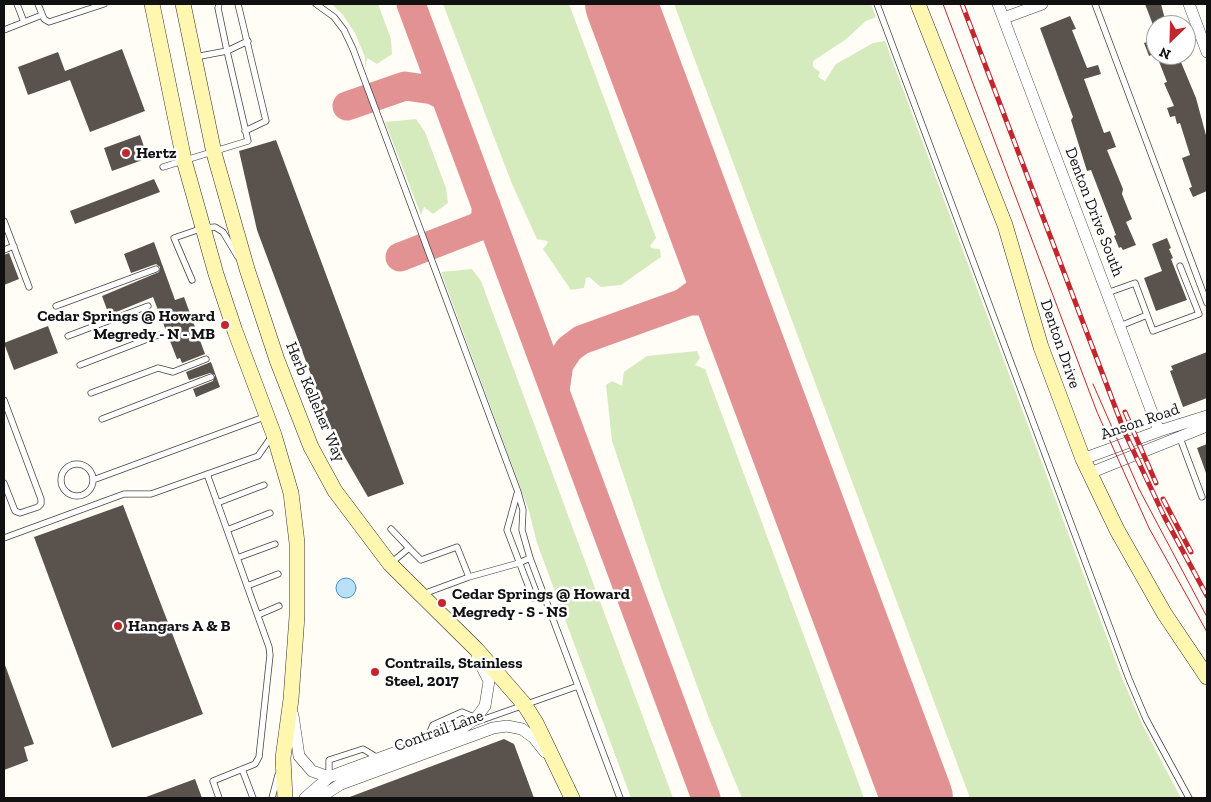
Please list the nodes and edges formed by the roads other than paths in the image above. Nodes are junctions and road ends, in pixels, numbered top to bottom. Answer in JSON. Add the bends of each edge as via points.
{"nodes":[{"id":1,"x":17,"y":4,"type":"edge"},
{"id":2,"x":38,"y":4,"type":"edge"},
{"id":3,"x":104,"y":4,"type":"edge"},
{"id":4,"x":152,"y":4,"type":"edge"},
{"id":5,"x":183,"y":4,"type":"edge"},
{"id":6,"x":219,"y":4,"type":"edge"},
{"id":7,"x":238,"y":4,"type":"edge"},
{"id":8,"x":316,"y":4,"type":"edge"},
{"id":9,"x":877,"y":4,"type":"edge"},
{"id":10,"x":918,"y":4,"type":"edge"},
{"id":11,"x":998,"y":4,"type":"edge"},
{"id":12,"x":1042,"y":4,"type":"edge"},
{"id":13,"x":1095,"y":4,"type":"edge"},
{"id":14,"x":1189,"y":4,"type":"edge"},
{"id":15,"x":43,"y":17,"type":"junction"},
{"id":16,"x":1004,"y":18,"type":"junction"},
{"id":17,"x":24,"y":22,"type":"junction"},
{"id":18,"x":4,"y":30,"type":"edge"},
{"id":19,"x":248,"y":41,"type":"junction"},
{"id":20,"x":227,"y":51,"type":"junction"},
{"id":21,"x":1207,"y":52,"type":"edge"},
{"id":22,"x":193,"y":57,"type":"junction"},
{"id":23,"x":246,"y":131,"type":"junction"},
{"id":24,"x":214,"y":152,"type":"junction"},
{"id":25,"x":184,"y":160,"type":"junction"},
{"id":26,"x":163,"y":167,"type":"dead end"},
{"id":27,"x":4,"y":221,"type":"edge"},
{"id":28,"x":203,"y":228,"type":"junction"},
{"id":29,"x":14,"y":246,"type":"junction"},
{"id":30,"x":4,"y":250,"type":"edge"},
{"id":31,"x":1180,"y":266,"type":"dead end"},
{"id":32,"x":246,"y":268,"type":"junction"},
{"id":33,"x":156,"y":269,"type":"dead end"},
{"id":34,"x":192,"y":280,"type":"dead end"},
{"id":35,"x":30,"y":287,"type":"dead end"},
{"id":36,"x":1107,"y":294,"type":"junction"},
{"id":37,"x":1207,"y":303,"type":"edge"},
{"id":38,"x":56,"y":306,"type":"dead end"},
{"id":39,"x":148,"y":306,"type":"dead end"},
{"id":40,"x":1147,"y":315,"type":"junction"},
{"id":41,"x":1120,"y":326,"type":"junction"},
{"id":42,"x":158,"y":335,"type":"dead end"},
{"id":43,"x":68,"y":336,"type":"dead end"},
{"id":44,"x":206,"y":359,"type":"dead end"},
{"id":45,"x":80,"y":365,"type":"dead end"},
{"id":46,"x":211,"y":376,"type":"dead end"},
{"id":47,"x":91,"y":393,"type":"dead end"},
{"id":48,"x":4,"y":400,"type":"edge"},
{"id":49,"x":267,"y":416,"type":"junction"},
{"id":50,"x":1207,"y":416,"type":"edge"},
{"id":51,"x":102,"y":419,"type":"dead end"},
{"id":52,"x":1207,"y":426,"type":"edge"},
{"id":53,"x":1159,"y":431,"type":"junction"},
{"id":54,"x":274,"y":435,"type":"junction"},
{"id":55,"x":1180,"y":438,"type":"junction"},
{"id":56,"x":1087,"y":466,"type":"junction"},
{"id":57,"x":207,"y":474,"type":"junction"},
{"id":58,"x":93,"y":480,"type":"junction"},
{"id":59,"x":4,"y":483,"type":"edge"},
{"id":60,"x":264,"y":485,"type":"dead end"},
{"id":61,"x":518,"y":492,"type":"junction"},
{"id":62,"x":1202,"y":497,"type":"dead end"},
{"id":63,"x":217,"y":503,"type":"junction"},
{"id":64,"x":270,"y":513,"type":"dead end"},
{"id":65,"x":391,"y":529,"type":"dead end"},
{"id":66,"x":227,"y":530,"type":"junction"},
{"id":67,"x":5,"y":538,"type":"edge"},
{"id":68,"x":275,"y":544,"type":"dead end"},
{"id":69,"x":409,"y":548,"type":"junction"},
{"id":70,"x":237,"y":558,"type":"junction"},
{"id":71,"x":530,"y":558,"type":"junction"},
{"id":72,"x":520,"y":563,"type":"junction"},
{"id":73,"x":390,"y":564,"type":"junction"},
{"id":74,"x":278,"y":574,"type":"dead end"},
{"id":75,"x":469,"y":577,"type":"junction"},
{"id":76,"x":247,"y":586,"type":"junction"},
{"id":77,"x":421,"y":595,"type":"junction"},
{"id":78,"x":533,"y":598,"type":"dead end"},
{"id":79,"x":279,"y":606,"type":"dead end"},
{"id":80,"x":258,"y":615,"type":"junction"},
{"id":81,"x":460,"y":633,"type":"junction"},
{"id":82,"x":1207,"y":678,"type":"edge"},
{"id":83,"x":578,"y":686,"type":"junction"},
{"id":84,"x":291,"y":699,"type":"junction"},
{"id":85,"x":524,"y":704,"type":"junction"},
{"id":86,"x":476,"y":718,"type":"junction"},
{"id":87,"x":464,"y":727,"type":"junction"},
{"id":88,"x":426,"y":741,"type":"junction"},
{"id":89,"x":283,"y":758,"type":"junction"},
{"id":90,"x":559,"y":768,"type":"junction"},
{"id":91,"x":242,"y":769,"type":"junction"},
{"id":92,"x":329,"y":776,"type":"junction"},
{"id":93,"x":567,"y":795,"type":"edge"},
{"id":94,"x":219,"y":798,"type":"edge"},
{"id":95,"x":253,"y":798,"type":"edge"},
{"id":96,"x":272,"y":798,"type":"edge"},
{"id":97,"x":285,"y":798,"type":"edge"},
{"id":98,"x":305,"y":798,"type":"edge"},
{"id":99,"x":319,"y":798,"type":"edge"},
{"id":100,"x":620,"y":798,"type":"edge"},
{"id":101,"x":1189,"y":798,"type":"edge"}],
"edges":[{"from":1,"to":17,"type":"lane"},
{"from":2,"to":15,"type":"lane"},
{"from":3,"to":15,"type":"lane","via":[[49,22]]},
{"from":4,"to":25,"type":"main road"},
{"from":5,"to":22,"type":"main road","name":"Herb Kelleher Way"},
{"from":6,"to":20,"type":"lane"},
{"from":7,"to":19,"type":"lane"},
{"from":8,"to":61,"type":"lane","via":[[334,16],[353,49]]},
{"from":9,"to":101,"type":"lane","via":[[1129,678],[1146,719]]},
{"from":10,"to":56,"type":"main road","name":"Denton Drive","via":[[1006,225],[1041,347]]},
{"from":11,"to":16,"type":"street","name":"Denton Drive South"},
{"from":12,"to":16,"type":"street"},
{"from":13,"to":37,"type":"lane"},
{"from":14,"to":21,"type":"street"},
{"from":15,"to":17,"type":"lane"},
{"from":16,"to":36,"type":"street","name":"Denton Drive South"},
{"from":17,"to":18,"type":"lane"},
{"from":19,"to":20,"type":"lane"},
{"from":19,"to":23,"type":"lane","via":[[266,121]]},
{"from":20,"to":22,"type":"lane"},
{"from":20,"to":23,"type":"lane"},
{"from":22,"to":24,"type":"main road","name":"Herb Kelleher Way"},
{"from":23,"to":24,"type":"lane","via":[[248,140]]},
{"from":24,"to":25,"type":"lane"},
{"from":24,"to":32,"type":"main road","name":"Herb Kelleher Way"},
{"from":25,"to":26,"type":"lane"},
{"from":25,"to":28,"type":"main road"},
{"from":27,"to":29,"type":"lane"},
{"from":28,"to":32,"type":"lane","via":[[215,227],[223,232]]},
{"from":28,"to":34,"type":"lane","via":[[174,238]]},
{"from":28,"to":49,"type":"main road","via":[[235,331]]},
{"from":29,"to":30,"type":"lane"},
{"from":29,"to":35,"type":"lane"},
{"from":31,"to":40,"type":"lane","via":[[1198,314],[1154,331]]},
{"from":32,"to":73,"type":"main road","name":"Herb Kelleher Way","via":[[311,447],[335,491]]},
{"from":33,"to":38,"type":"lane"},
{"from":36,"to":40,"type":"lane","via":[[1135,283]]},
{"from":36,"to":41,"type":"street","name":"Denton Drive South"},
{"from":39,"to":43,"type":"lane"},
{"from":40,"to":41,"type":"lane"},
{"from":41,"to":53,"type":"street","name":"Denton Drive South"},
{"from":42,"to":45,"type":"lane"},
{"from":44,"to":47,"type":"lane","via":[[173,372],[158,368]]},
{"from":46,"to":51,"type":"lane"},
{"from":48,"to":59,"type":"lane","via":[[41,504],[20,513],[15,511]]},
{"from":49,"to":54,"type":"main road"},
{"from":49,"to":58,"type":"lane"},
{"from":50,"to":53,"type":"street","name":"Anson Road"},
{"from":52,"to":55,"type":"street","name":"Anson Road"},
{"from":53,"to":56,"type":"street","name":"Anson Road"},
{"from":54,"to":57,"type":"lane","via":[[258,456]]},
{"from":54,"to":84,"type":"main road","via":[[290,493],[297,543],[297,616]]},
{"from":55,"to":56,"type":"street","name":"Anson Road"},
{"from":55,"to":62,"type":"lane"},
{"from":56,"to":82,"type":"main road","name":"Denton Drive","via":[[1133,559]]},
{"from":57,"to":63,"type":"lane"},
{"from":57,"to":67,"type":"lane","via":[[151,494],[124,494]]},
{"from":58,"to":58,"type":"lane","via":[[85,466],[74,464],[64,469],[60,480],[63,489],[76,496],[90,490]]},
{"from":60,"to":63,"type":"lane"},
{"from":61,"to":71,"type":"lane","via":[[522,530]]},
{"from":61,"to":72,"type":"lane","via":[[507,530]]},
{"from":63,"to":66,"type":"lane"},
{"from":64,"to":66,"type":"lane"},
{"from":65,"to":69,"type":"lane"},
{"from":66,"to":70,"type":"lane"},
{"from":68,"to":70,"type":"lane"},
{"from":69,"to":73,"type":"lane"},
{"from":69,"to":75,"type":"lane","via":[[421,560],[457,547]]},
{"from":70,"to":76,"type":"lane"},
{"from":71,"to":72,"type":"lane"},
{"from":71,"to":83,"type":"lane"},
{"from":72,"to":75,"type":"lane"},
{"from":72,"to":78,"type":"lane"},
{"from":73,"to":77,"type":"main road","name":"Herb Kelleher Way"},
{"from":74,"to":76,"type":"lane"},
{"from":75,"to":77,"type":"lane"},
{"from":76,"to":80,"type":"lane"},
{"from":77,"to":81,"type":"main road","name":"Herb Kelleher Way"},
{"from":79,"to":80,"type":"lane"},
{"from":80,"to":91,"type":"lane","via":[[270,654],[259,757],[255,764]]},
{"from":81,"to":85,"type":"main road","name":"Herb Kelleher Way"},
{"from":81,"to":86,"type":"street","name":"Contrail Lane","via":[[483,666],[489,682],[485,706]]},
{"from":83,"to":85,"type":"lane","name":"Contrail Lane"},
{"from":83,"to":100,"type":"lane"},
{"from":84,"to":89,"type":"main road"},
{"from":84,"to":92,"type":"street","via":[[299,756],[312,771]]},
{"from":85,"to":87,"type":"lane","name":"Contrail Lane"},
{"from":85,"to":90,"type":"main road","name":"Herb Kelleher Way"},
{"from":86,"to":87,"type":"street","name":"Contrail Lane"},
{"from":86,"to":88,"type":"lane","via":[[462,712],[433,725]]},
{"from":87,"to":88,"type":"street","name":"Contrail Lane"},
{"from":88,"to":92,"type":"street","name":"Contrail Lane"},
{"from":89,"to":96,"type":"lane"},
{"from":89,"to":97,"type":"main road"},
{"from":90,"to":93,"type":"main road","name":"Herb Kelleher Way"},
{"from":90,"to":99,"type":"street","name":"Contrail Lane","via":[[534,738],[522,729],[507,726],[493,728],[342,784]]},
{"from":91,"to":94,"type":"lane","via":[[213,781]]},
{"from":91,"to":95,"type":"lane"},
{"from":92,"to":98,"type":"street","name":"Contrail Lane"}]}
